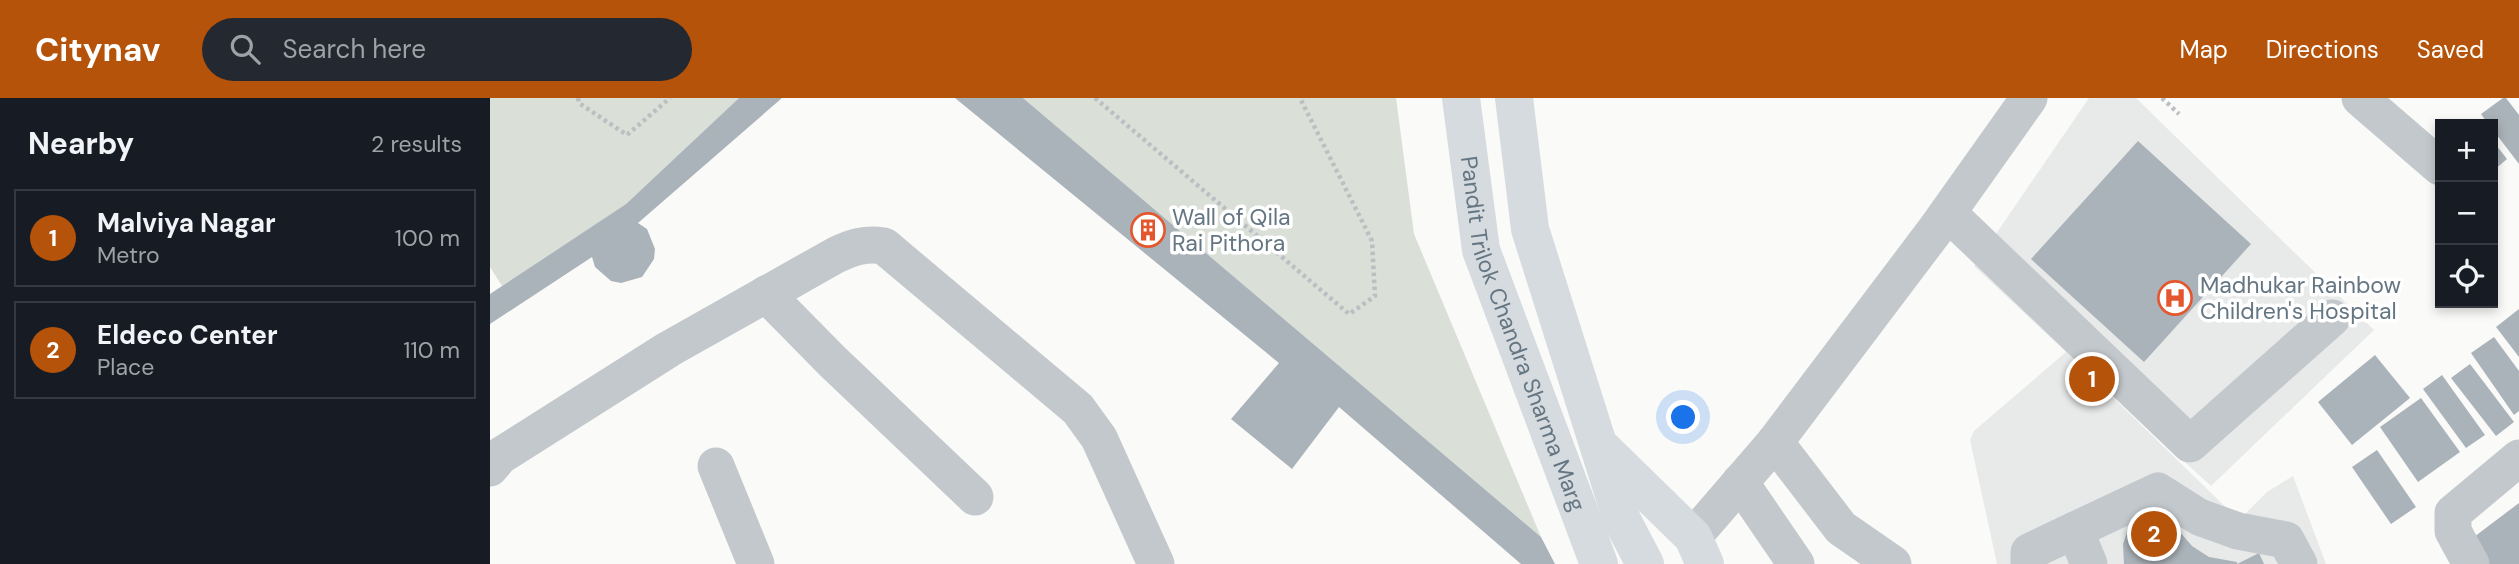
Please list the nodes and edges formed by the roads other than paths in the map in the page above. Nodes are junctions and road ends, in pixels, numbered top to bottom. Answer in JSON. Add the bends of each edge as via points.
{"nodes":[{"id":1,"x":1461,"y":98,"type":"edge"},
{"id":2,"x":1514,"y":98,"type":"edge"},
{"id":3,"x":2029,"y":98,"type":"edge"},
{"id":4,"x":2360,"y":98,"type":"edge"},
{"id":5,"x":2435,"y":163,"type":"edge"},
{"id":6,"x":1948,"y":212,"type":"junction"},
{"id":7,"x":766,"y":294,"type":"junction"},
{"id":8,"x":2332,"y":318,"type":"dead end"},
{"id":9,"x":1775,"y":442,"type":"junction"},
{"id":10,"x":1599,"y":445,"type":"junction"},
{"id":11,"x":2519,"y":458,"type":"edge"},
{"id":12,"x":716,"y":466,"type":"dead end"},
{"id":13,"x":490,"y":468,"type":"edge"},
{"id":14,"x":1740,"y":482,"type":"junction"},
{"id":15,"x":975,"y":497,"type":"dead end"},
{"id":16,"x":2075,"y":530,"type":"junction"},
{"id":17,"x":1699,"y":551,"type":"edge"},
{"id":18,"x":756,"y":564,"type":"edge"},
{"id":19,"x":1156,"y":564,"type":"edge"},
{"id":20,"x":1599,"y":564,"type":"edge"},
{"id":21,"x":1645,"y":564,"type":"edge"},
{"id":22,"x":1796,"y":564,"type":"edge"},
{"id":23,"x":1893,"y":564,"type":"edge"},
{"id":24,"x":2028,"y":564,"type":"edge"},
{"id":25,"x":2088,"y":564,"type":"edge"},
{"id":26,"x":2299,"y":564,"type":"edge"},
{"id":27,"x":2471,"y":564,"type":"edge"}],
"edges":[{"from":1,"to":20,"type":"main road","name":"Pandit Trilok Chandra Sharma Marg","via":[[1481,250]]},
{"from":2,"to":10,"type":"main road","name":"Pandit Trilok Chandra Sharma Marg","via":[[1530,229]]},
{"from":3,"to":6,"type":"street"},
{"from":4,"to":5,"type":"street"},
{"from":6,"to":8,"type":"street","via":[[2190,444]]},
{"from":6,"to":9,"type":"street"},
{"from":7,"to":13,"type":"street","via":[[499,456]]},
{"from":7,"to":15,"type":"street"},
{"from":7,"to":19,"type":"street","via":[[855,246],[884,246],[1090,423]]},
{"from":9,"to":14,"type":"street"},
{"from":9,"to":23,"type":"street","via":[[1841,528]]},
{"from":10,"to":17,"type":"main road"},
{"from":10,"to":21,"type":"main road","name":"Pandit Trilok Chandra Sharma Marg","via":[[1622,520]]},
{"from":11,"to":27,"type":"street","via":[[2453,513],[2453,531]]},
{"from":12,"to":18,"type":"street"},
{"from":14,"to":17,"type":"street"},
{"from":14,"to":22,"type":"street"},
{"from":16,"to":24,"type":"street","via":[[2029,551]]},
{"from":16,"to":25,"type":"street"},
{"from":16,"to":26,"type":"street","via":[[2158,491],[2199,517],[2238,531],[2286,540]]}]}
